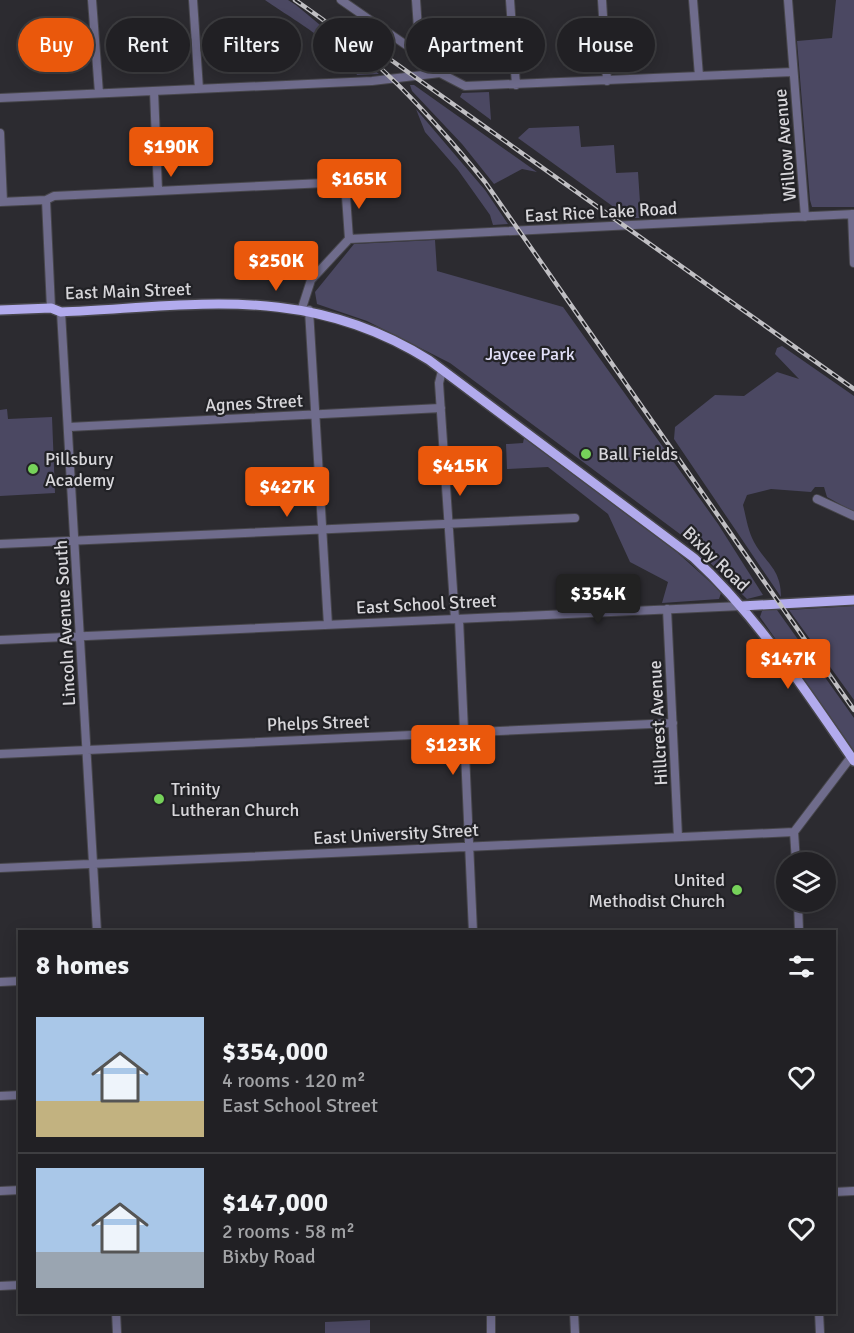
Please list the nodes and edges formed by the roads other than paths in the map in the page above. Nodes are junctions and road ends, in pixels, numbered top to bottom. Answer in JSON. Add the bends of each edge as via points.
{"nodes":[{"id":1,"x":93,"y":0,"type":"edge"},
{"id":2,"x":193,"y":0,"type":"edge"},
{"id":3,"x":341,"y":0,"type":"edge"},
{"id":4,"x":416,"y":0,"type":"edge"},
{"id":5,"x":510,"y":0,"type":"edge"},
{"id":6,"x":602,"y":0,"type":"edge"},
{"id":7,"x":693,"y":0,"type":"edge"},
{"id":8,"x":788,"y":0,"type":"edge"},
{"id":9,"x":417,"y":18,"type":"edge"},
{"id":10,"x":406,"y":45,"type":"edge"},
{"id":11,"x":794,"y":72,"type":"junction"},
{"id":12,"x":440,"y":73,"type":"joint"},
{"id":13,"x":699,"y":76,"type":"junction"},
{"id":14,"x":607,"y":81,"type":"junction"},
{"id":15,"x":516,"y":85,"type":"junction"},
{"id":16,"x":199,"y":89,"type":"junction"},
{"id":17,"x":154,"y":91,"type":"junction"},
{"id":18,"x":99,"y":93,"type":"junction"},
{"id":19,"x":0,"y":98,"type":"edge"},
{"id":20,"x":0,"y":133,"type":"edge"},
{"id":21,"x":158,"y":191,"type":"junction"},
{"id":22,"x":45,"y":200,"type":"junction"},
{"id":23,"x":2,"y":202,"type":"edge"},
{"id":24,"x":853,"y":214,"type":"edge"},
{"id":25,"x":806,"y":216,"type":"junction"},
{"id":26,"x":349,"y":239,"type":"junction"},
{"id":27,"x":854,"y":263,"type":"edge"},
{"id":28,"x":51,"y":308,"type":"junction"},
{"id":29,"x":305,"y":309,"type":"junction"},
{"id":30,"x":0,"y":310,"type":"edge"},
{"id":31,"x":62,"y":312,"type":"junction"},
{"id":32,"x":442,"y":370,"type":"junction"},
{"id":33,"x":441,"y":408,"type":"junction"},
{"id":34,"x":315,"y":415,"type":"junction"},
{"id":35,"x":513,"y":423,"type":"joint"},
{"id":36,"x":69,"y":427,"type":"junction"},
{"id":37,"x":817,"y":499,"type":"dead end"},
{"id":38,"x":854,"y":516,"type":"edge"},
{"id":39,"x":575,"y":518,"type":"dead end"},
{"id":40,"x":449,"y":524,"type":"junction"},
{"id":41,"x":322,"y":529,"type":"junction"},
{"id":42,"x":76,"y":541,"type":"junction"},
{"id":43,"x":0,"y":544,"type":"edge"},
{"id":44,"x":854,"y":600,"type":"edge"},
{"id":45,"x":741,"y":606,"type":"junction"},
{"id":46,"x":667,"y":609,"type":"junction"},
{"id":47,"x":457,"y":619,"type":"junction"},
{"id":48,"x":328,"y":625,"type":"junction"},
{"id":49,"x":82,"y":636,"type":"junction"},
{"id":50,"x":0,"y":640,"type":"edge"},
{"id":51,"x":673,"y":723,"type":"junction"},
{"id":52,"x":464,"y":732,"type":"junction"},
{"id":53,"x":88,"y":750,"type":"junction"},
{"id":54,"x":0,"y":754,"type":"edge"},
{"id":55,"x":853,"y":759,"type":"edge"},
{"id":56,"x":794,"y":832,"type":"junction"},
{"id":57,"x":678,"y":837,"type":"junction"},
{"id":58,"x":469,"y":846,"type":"junction"},
{"id":59,"x":795,"y":852,"type":"edge"},
{"id":60,"x":93,"y":863,"type":"junction"},
{"id":61,"x":0,"y":868,"type":"edge"},
{"id":62,"x":798,"y":912,"type":"edge"},
{"id":63,"x":97,"y":930,"type":"edge"},
{"id":64,"x":473,"y":930,"type":"edge"},
{"id":65,"x":799,"y":930,"type":"edge"},
{"id":66,"x":18,"y":981,"type":"edge"},
{"id":67,"x":0,"y":982,"type":"edge"},
{"id":68,"x":18,"y":1095,"type":"edge"},
{"id":69,"x":0,"y":1096,"type":"edge"},
{"id":70,"x":18,"y":1190,"type":"edge"},
{"id":71,"x":0,"y":1191,"type":"edge"},
{"id":72,"x":854,"y":1191,"type":"edge"},
{"id":73,"x":836,"y":1192,"type":"edge"},
{"id":74,"x":18,"y":1285,"type":"edge"},
{"id":75,"x":0,"y":1286,"type":"edge"},
{"id":76,"x":116,"y":1314,"type":"edge"},
{"id":77,"x":490,"y":1314,"type":"edge"},
{"id":78,"x":574,"y":1314,"type":"edge"},
{"id":79,"x":819,"y":1314,"type":"edge"},
{"id":80,"x":117,"y":1333,"type":"edge"},
{"id":81,"x":491,"y":1333,"type":"edge"},
{"id":82,"x":575,"y":1333,"type":"edge"},
{"id":83,"x":820,"y":1333,"type":"edge"}],
"edges":[{"from":1,"to":18,"type":"street"},
{"from":2,"to":16,"type":"street"},
{"from":3,"to":10,"type":"street"},
{"from":4,"to":9,"type":"street"},
{"from":5,"to":15,"type":"street"},
{"from":6,"to":14,"type":"street"},
{"from":7,"to":13,"type":"street"},
{"from":8,"to":11,"type":"street","name":"Willow Avenue"},
{"from":11,"to":13,"type":"street"},
{"from":11,"to":25,"type":"street","name":"Willow Avenue"},
{"from":12,"to":15,"type":"street","via":[[465,87]]},
{"from":12,"to":16,"type":"street","via":[[372,81]]},
{"from":13,"to":14,"type":"street"},
{"from":14,"to":15,"type":"street"},
{"from":16,"to":17,"type":"street"},
{"from":17,"to":18,"type":"street"},
{"from":17,"to":21,"type":"street"},
{"from":18,"to":19,"type":"street"},
{"from":20,"to":23,"type":"street"},
{"from":21,"to":22,"type":"street","via":[[54,196]]},
{"from":21,"to":26,"type":"street","via":[[345,182]]},
{"from":22,"to":23,"type":"street"},
{"from":22,"to":28,"type":"street"},
{"from":24,"to":25,"type":"street","name":"East Rice Lake Road"},
{"from":24,"to":27,"type":"street"},
{"from":25,"to":26,"type":"street","name":"East Rice Lake Road"},
{"from":26,"to":29,"type":"street","via":[[311,280]]},
{"from":28,"to":30,"type":"main road","name":"East Main Street"},
{"from":28,"to":31,"type":"main road","name":"East Main Street"},
{"from":29,"to":31,"type":"main road","name":"East Main Street","via":[[239,304]]},
{"from":29,"to":32,"type":"main road","name":"East Main Street","via":[[381,333]]},
{"from":29,"to":34,"type":"street"},
{"from":31,"to":36,"type":"street","name":"Lincoln Avenue South"},
{"from":32,"to":33,"type":"street"},
{"from":32,"to":35,"type":"main road","name":"East Main Street"},
{"from":33,"to":34,"type":"street","name":"Agnes Street"},
{"from":33,"to":40,"type":"street"},
{"from":34,"to":36,"type":"street","name":"Agnes Street"},
{"from":34,"to":41,"type":"street"},
{"from":35,"to":45,"type":"main road","name":"Bixby Road","via":[[681,547]]},
{"from":36,"to":42,"type":"street","name":"Lincoln Avenue South"},
{"from":37,"to":38,"type":"street"},
{"from":39,"to":40,"type":"street"},
{"from":40,"to":41,"type":"street"},
{"from":40,"to":47,"type":"street"},
{"from":41,"to":42,"type":"street"},
{"from":41,"to":48,"type":"street"},
{"from":42,"to":43,"type":"street"},
{"from":42,"to":49,"type":"street","name":"Lincoln Avenue South"},
{"from":44,"to":45,"type":"main road","name":"East School Street"},
{"from":45,"to":46,"type":"street","name":"East School Street"},
{"from":45,"to":55,"type":"main road","name":"Bixby Road"},
{"from":46,"to":47,"type":"street","name":"East School Street"},
{"from":46,"to":51,"type":"street","name":"Hillcrest Avenue"},
{"from":47,"to":48,"type":"street","name":"East School Street"},
{"from":47,"to":52,"type":"street"},
{"from":48,"to":49,"type":"street","name":"East School Street"},
{"from":49,"to":50,"type":"street","name":"East School Street"},
{"from":49,"to":53,"type":"street","name":"Lincoln Avenue South"},
{"from":51,"to":52,"type":"street","name":"Phelps Street"},
{"from":51,"to":57,"type":"street","name":"Hillcrest Avenue"},
{"from":52,"to":53,"type":"street","name":"Phelps Street"},
{"from":52,"to":58,"type":"street"},
{"from":53,"to":54,"type":"street","name":"Phelps Street"},
{"from":53,"to":60,"type":"street","name":"Lincoln Avenue South"},
{"from":55,"to":56,"type":"street"},
{"from":56,"to":57,"type":"street","name":"East University Street"},
{"from":56,"to":59,"type":"street"},
{"from":57,"to":58,"type":"street","name":"East University Street"},
{"from":58,"to":60,"type":"street","name":"East University Street"},
{"from":58,"to":64,"type":"street"},
{"from":60,"to":61,"type":"street","name":"East University Street"},
{"from":60,"to":63,"type":"street","name":"Lincoln Avenue South"},
{"from":62,"to":65,"type":"street"},
{"from":66,"to":67,"type":"street"},
{"from":68,"to":69,"type":"street"},
{"from":70,"to":71,"type":"street"},
{"from":72,"to":73,"type":"street"},
{"from":74,"to":75,"type":"street"},
{"from":76,"to":80,"type":"street"},
{"from":77,"to":81,"type":"street"},
{"from":78,"to":82,"type":"street"},
{"from":79,"to":83,"type":"street"}]}
